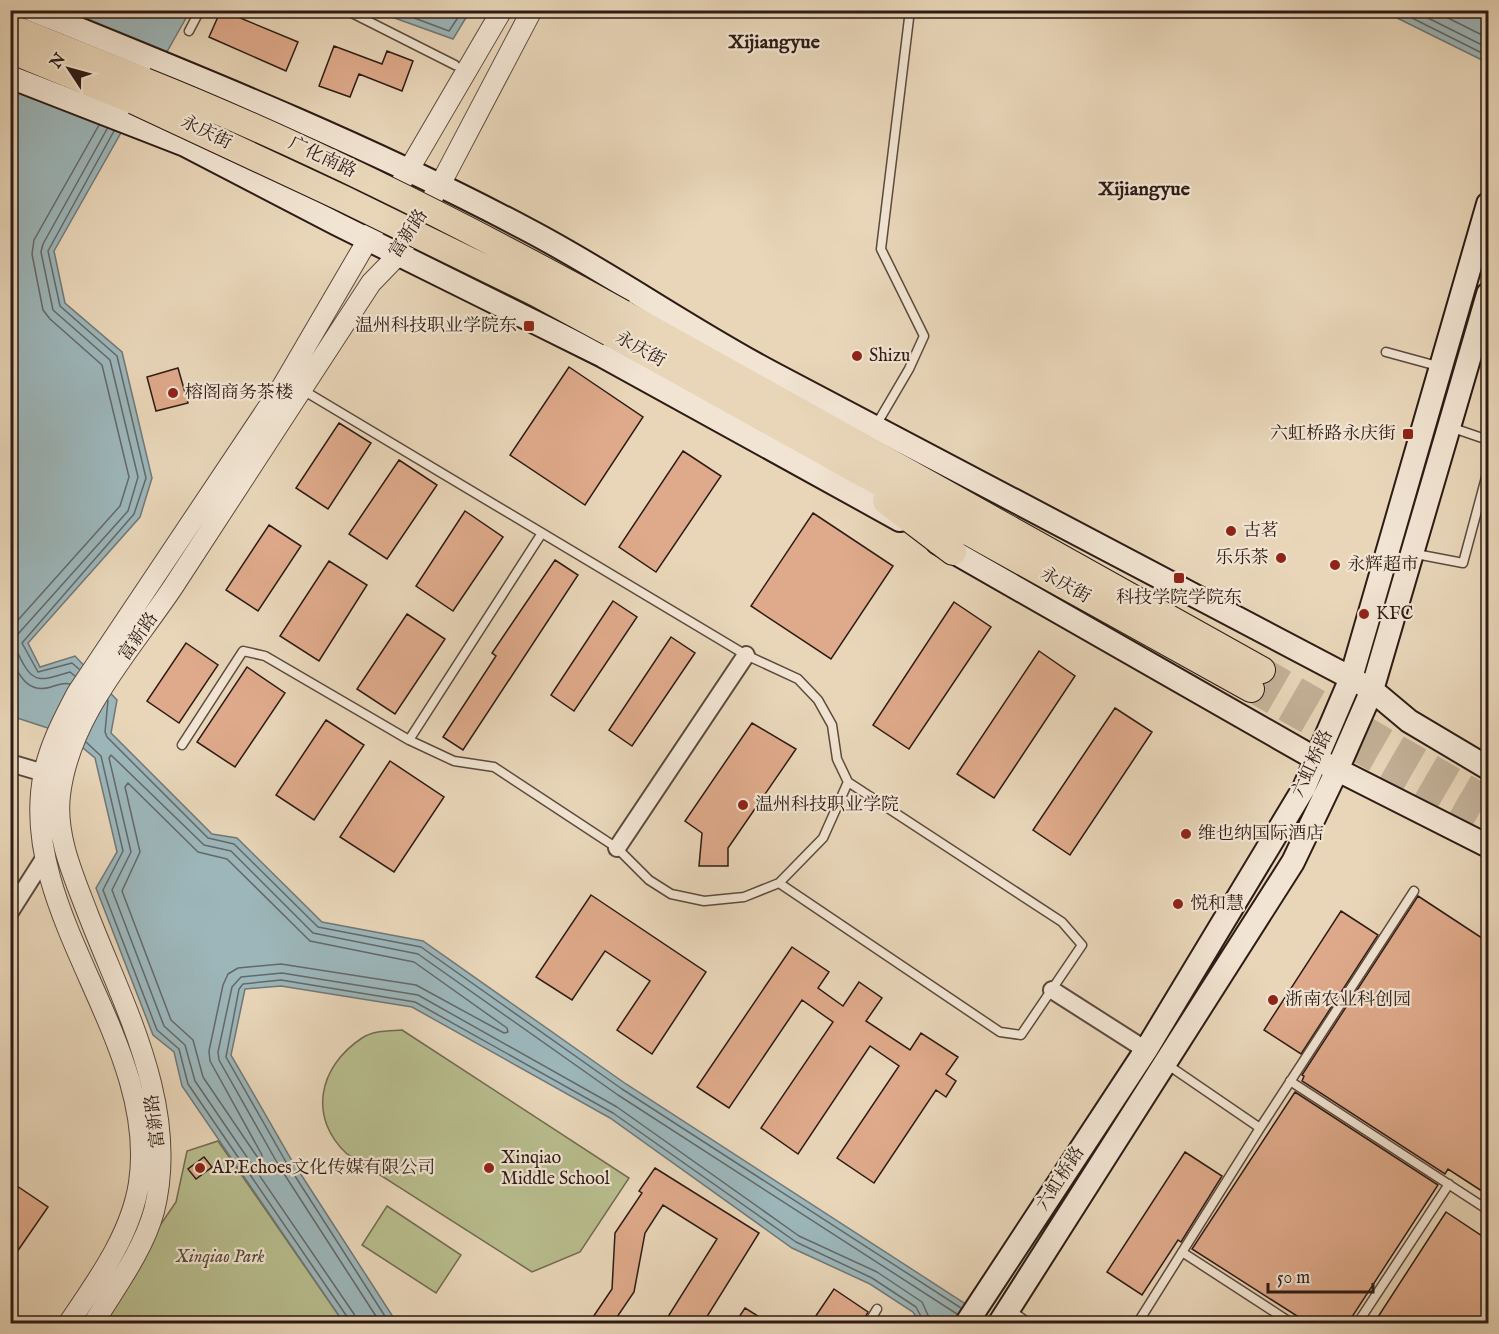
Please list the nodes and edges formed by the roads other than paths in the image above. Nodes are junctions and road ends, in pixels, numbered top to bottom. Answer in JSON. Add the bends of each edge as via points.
{"nodes":[{"id":1,"x":200,"y":10,"type":"edge"},
{"id":2,"x":346,"y":10,"type":"edge"},
{"id":3,"x":502,"y":10,"type":"edge"},
{"id":4,"x":532,"y":10,"type":"edge"},
{"id":5,"x":910,"y":10,"type":"edge"},
{"id":6,"x":18,"y":29,"type":"edge"},
{"id":7,"x":189,"y":31,"type":"dead end"},
{"id":8,"x":455,"y":65,"type":"dead end"},
{"id":9,"x":10,"y":77,"type":"edge"},
{"id":10,"x":408,"y":170,"type":"junction"},
{"id":11,"x":440,"y":185,"type":"junction"},
{"id":12,"x":1488,"y":204,"type":"edge"},
{"id":13,"x":367,"y":239,"type":"junction"},
{"id":14,"x":399,"y":254,"type":"junction"},
{"id":15,"x":1488,"y":294,"type":"edge"},
{"id":16,"x":616,"y":323,"type":"junction"},
{"id":17,"x":1386,"y":352,"type":"dead end"},
{"id":18,"x":1441,"y":368,"type":"junction"},
{"id":19,"x":301,"y":389,"type":"junction"},
{"id":20,"x":875,"y":427,"type":"junction"},
{"id":21,"x":1449,"y":427,"type":"junction"},
{"id":22,"x":1488,"y":440,"type":"edge"},
{"id":23,"x":814,"y":446,"type":"junction"},
{"id":24,"x":1488,"y":470,"type":"edge"},
{"id":25,"x":542,"y":533,"type":"junction"},
{"id":26,"x":953,"y":552,"type":"junction"},
{"id":27,"x":1416,"y":554,"type":"dead end"},
{"id":28,"x":746,"y":655,"type":"junction"},
{"id":29,"x":1352,"y":678,"type":"junction"},
{"id":30,"x":1372,"y":690,"type":"junction"},
{"id":31,"x":409,"y":740,"type":"junction"},
{"id":32,"x":182,"y":745,"type":"dead end"},
{"id":33,"x":1316,"y":759,"type":"junction"},
{"id":34,"x":10,"y":763,"type":"edge"},
{"id":35,"x":1488,"y":768,"type":"edge"},
{"id":36,"x":1337,"y":770,"type":"junction"},
{"id":37,"x":44,"y":773,"type":"junction"},
{"id":38,"x":848,"y":782,"type":"junction"},
{"id":39,"x":1488,"y":846,"type":"edge"},
{"id":40,"x":617,"y":848,"type":"junction"},
{"id":41,"x":45,"y":857,"type":"junction"},
{"id":42,"x":779,"y":884,"type":"junction"},
{"id":43,"x":1414,"y":891,"type":"dead end"},
{"id":44,"x":10,"y":912,"type":"edge"},
{"id":45,"x":1052,"y":990,"type":"junction"},
{"id":46,"x":1146,"y":1050,"type":"junction"},
{"id":47,"x":1165,"y":1063,"type":"junction"},
{"id":48,"x":1290,"y":1081,"type":"junction"},
{"id":49,"x":1260,"y":1128,"type":"junction"},
{"id":50,"x":1449,"y":1184,"type":"junction"},
{"id":51,"x":1488,"y":1210,"type":"edge"},
{"id":52,"x":1182,"y":1252,"type":"junction"},
{"id":53,"x":877,"y":1310,"type":"dead end"},
{"id":54,"x":1004,"y":1316,"type":"edge"},
{"id":55,"x":68,"y":1323,"type":"edge"},
{"id":56,"x":93,"y":1323,"type":"edge"},
{"id":57,"x":868,"y":1323,"type":"edge"},
{"id":58,"x":966,"y":1323,"type":"edge"},
{"id":59,"x":1030,"y":1323,"type":"edge"},
{"id":60,"x":1137,"y":1323,"type":"edge"},
{"id":61,"x":1293,"y":1323,"type":"edge"},
{"id":62,"x":1357,"y":1323,"type":"edge"}],
"edges":[{"from":1,"to":7,"type":"lane"},
{"from":2,"to":8,"type":"lane"},
{"from":3,"to":10,"type":"street","name":"富新路"},
{"from":4,"to":11,"type":"street","name":"富新路"},
{"from":5,"to":20,"type":"lane","via":[[881,249],[924,336]]},
{"from":6,"to":10,"type":"main road","via":[[162,63]]},
{"from":6,"to":16,"type":"main road","name":"广化南路","bridge":true,"via":[[215,109],[412,200]]},
{"from":9,"to":13,"type":"main road","via":[[185,145]]},
{"from":10,"to":11,"type":"main road"},
{"from":10,"to":13,"type":"street","name":"富新路"},
{"from":11,"to":14,"type":"street","name":"富新路"},
{"from":11,"to":20,"type":"main road","via":[[629,286],[767,371]]},
{"from":12,"to":18,"type":"main road","name":"六虹桥路"},
{"from":13,"to":14,"type":"main road"},
{"from":13,"to":37,"type":"street","name":"富新路","via":[[283,385],[77,693],[57,733]]},
{"from":14,"to":19,"type":"street","name":"富新路","via":[[371,283]]},
{"from":14,"to":26,"type":"main road","via":[[645,378]]},
{"from":15,"to":21,"type":"main road","name":"六虹桥路"},
{"from":16,"to":23,"type":"main road","name":"永庆街"},
{"from":16,"to":23,"type":"main road","name":"永庆街","via":[[1257,679]]},
{"from":17,"to":18,"type":"lane"},
{"from":18,"to":29,"type":"main road","name":"六虹桥路"},
{"from":19,"to":25,"type":"lane"},
{"from":19,"to":56,"type":"street","name":"富新路","via":[[91,708],[70,748],[59,798],[65,852],[144,1057],[157,1102],[161,1165],[154,1212],[138,1250]]},
{"from":20,"to":29,"type":"main road"},
{"from":21,"to":22,"type":"lane"},
{"from":21,"to":30,"type":"main road","name":"六虹桥路"},
{"from":23,"to":26,"type":"main road"},
{"from":24,"to":27,"type":"lane","via":[[1463,563]]},
{"from":25,"to":28,"type":"lane"},
{"from":25,"to":31,"type":"lane"},
{"from":26,"to":33,"type":"main road"},
{"from":28,"to":38,"type":"lane","via":[[798,679],[818,700],[832,725],[837,759]]},
{"from":28,"to":40,"type":"street"},
{"from":29,"to":30,"type":"main road"},
{"from":29,"to":33,"type":"main road","name":"六虹桥路"},
{"from":30,"to":35,"type":"main road","via":[[1409,721]]},
{"from":30,"to":36,"type":"main road","name":"六虹桥路"},
{"from":31,"to":32,"type":"lane","via":[[265,656],[243,651]]},
{"from":31,"to":40,"type":"lane","via":[[454,761],[494,766]]},
{"from":33,"to":36,"type":"main road"},
{"from":33,"to":46,"type":"main road","name":"六虹桥路","via":[[1304,788]]},
{"from":34,"to":37,"type":"street"},
{"from":36,"to":39,"type":"main road"},
{"from":36,"to":47,"type":"main road","name":"六虹桥路","via":[[1293,862]]},
{"from":37,"to":41,"type":"street","name":"富新路","via":[[41,815]]},
{"from":38,"to":42,"type":"lane","via":[[823,838]]},
{"from":38,"to":45,"type":"lane","via":[[1062,922],[1082,945]]},
{"from":40,"to":42,"type":"lane","via":[[649,880],[671,894],[704,901],[744,897]]},
{"from":41,"to":44,"type":"street"},
{"from":41,"to":55,"type":"street","name":"富新路","via":[[129,1076],[141,1128],[139,1183],[122,1238]]},
{"from":42,"to":45,"type":"lane","via":[[1000,1032],[1021,1035]]},
{"from":43,"to":48,"type":"lane"},
{"from":45,"to":46,"type":"street"},
{"from":46,"to":58,"type":"main road","name":"六虹桥路"},
{"from":47,"to":49,"type":"lane"},
{"from":47,"to":54,"type":"main road","name":"六虹桥路"},
{"from":48,"to":49,"type":"lane"},
{"from":48,"to":50,"type":"lane"},
{"from":49,"to":52,"type":"lane"},
{"from":50,"to":51,"type":"lane"},
{"from":50,"to":62,"type":"lane"},
{"from":52,"to":60,"type":"lane"},
{"from":52,"to":61,"type":"lane"},
{"from":53,"to":57,"type":"lane"},
{"from":54,"to":59,"type":"lane"}]}
